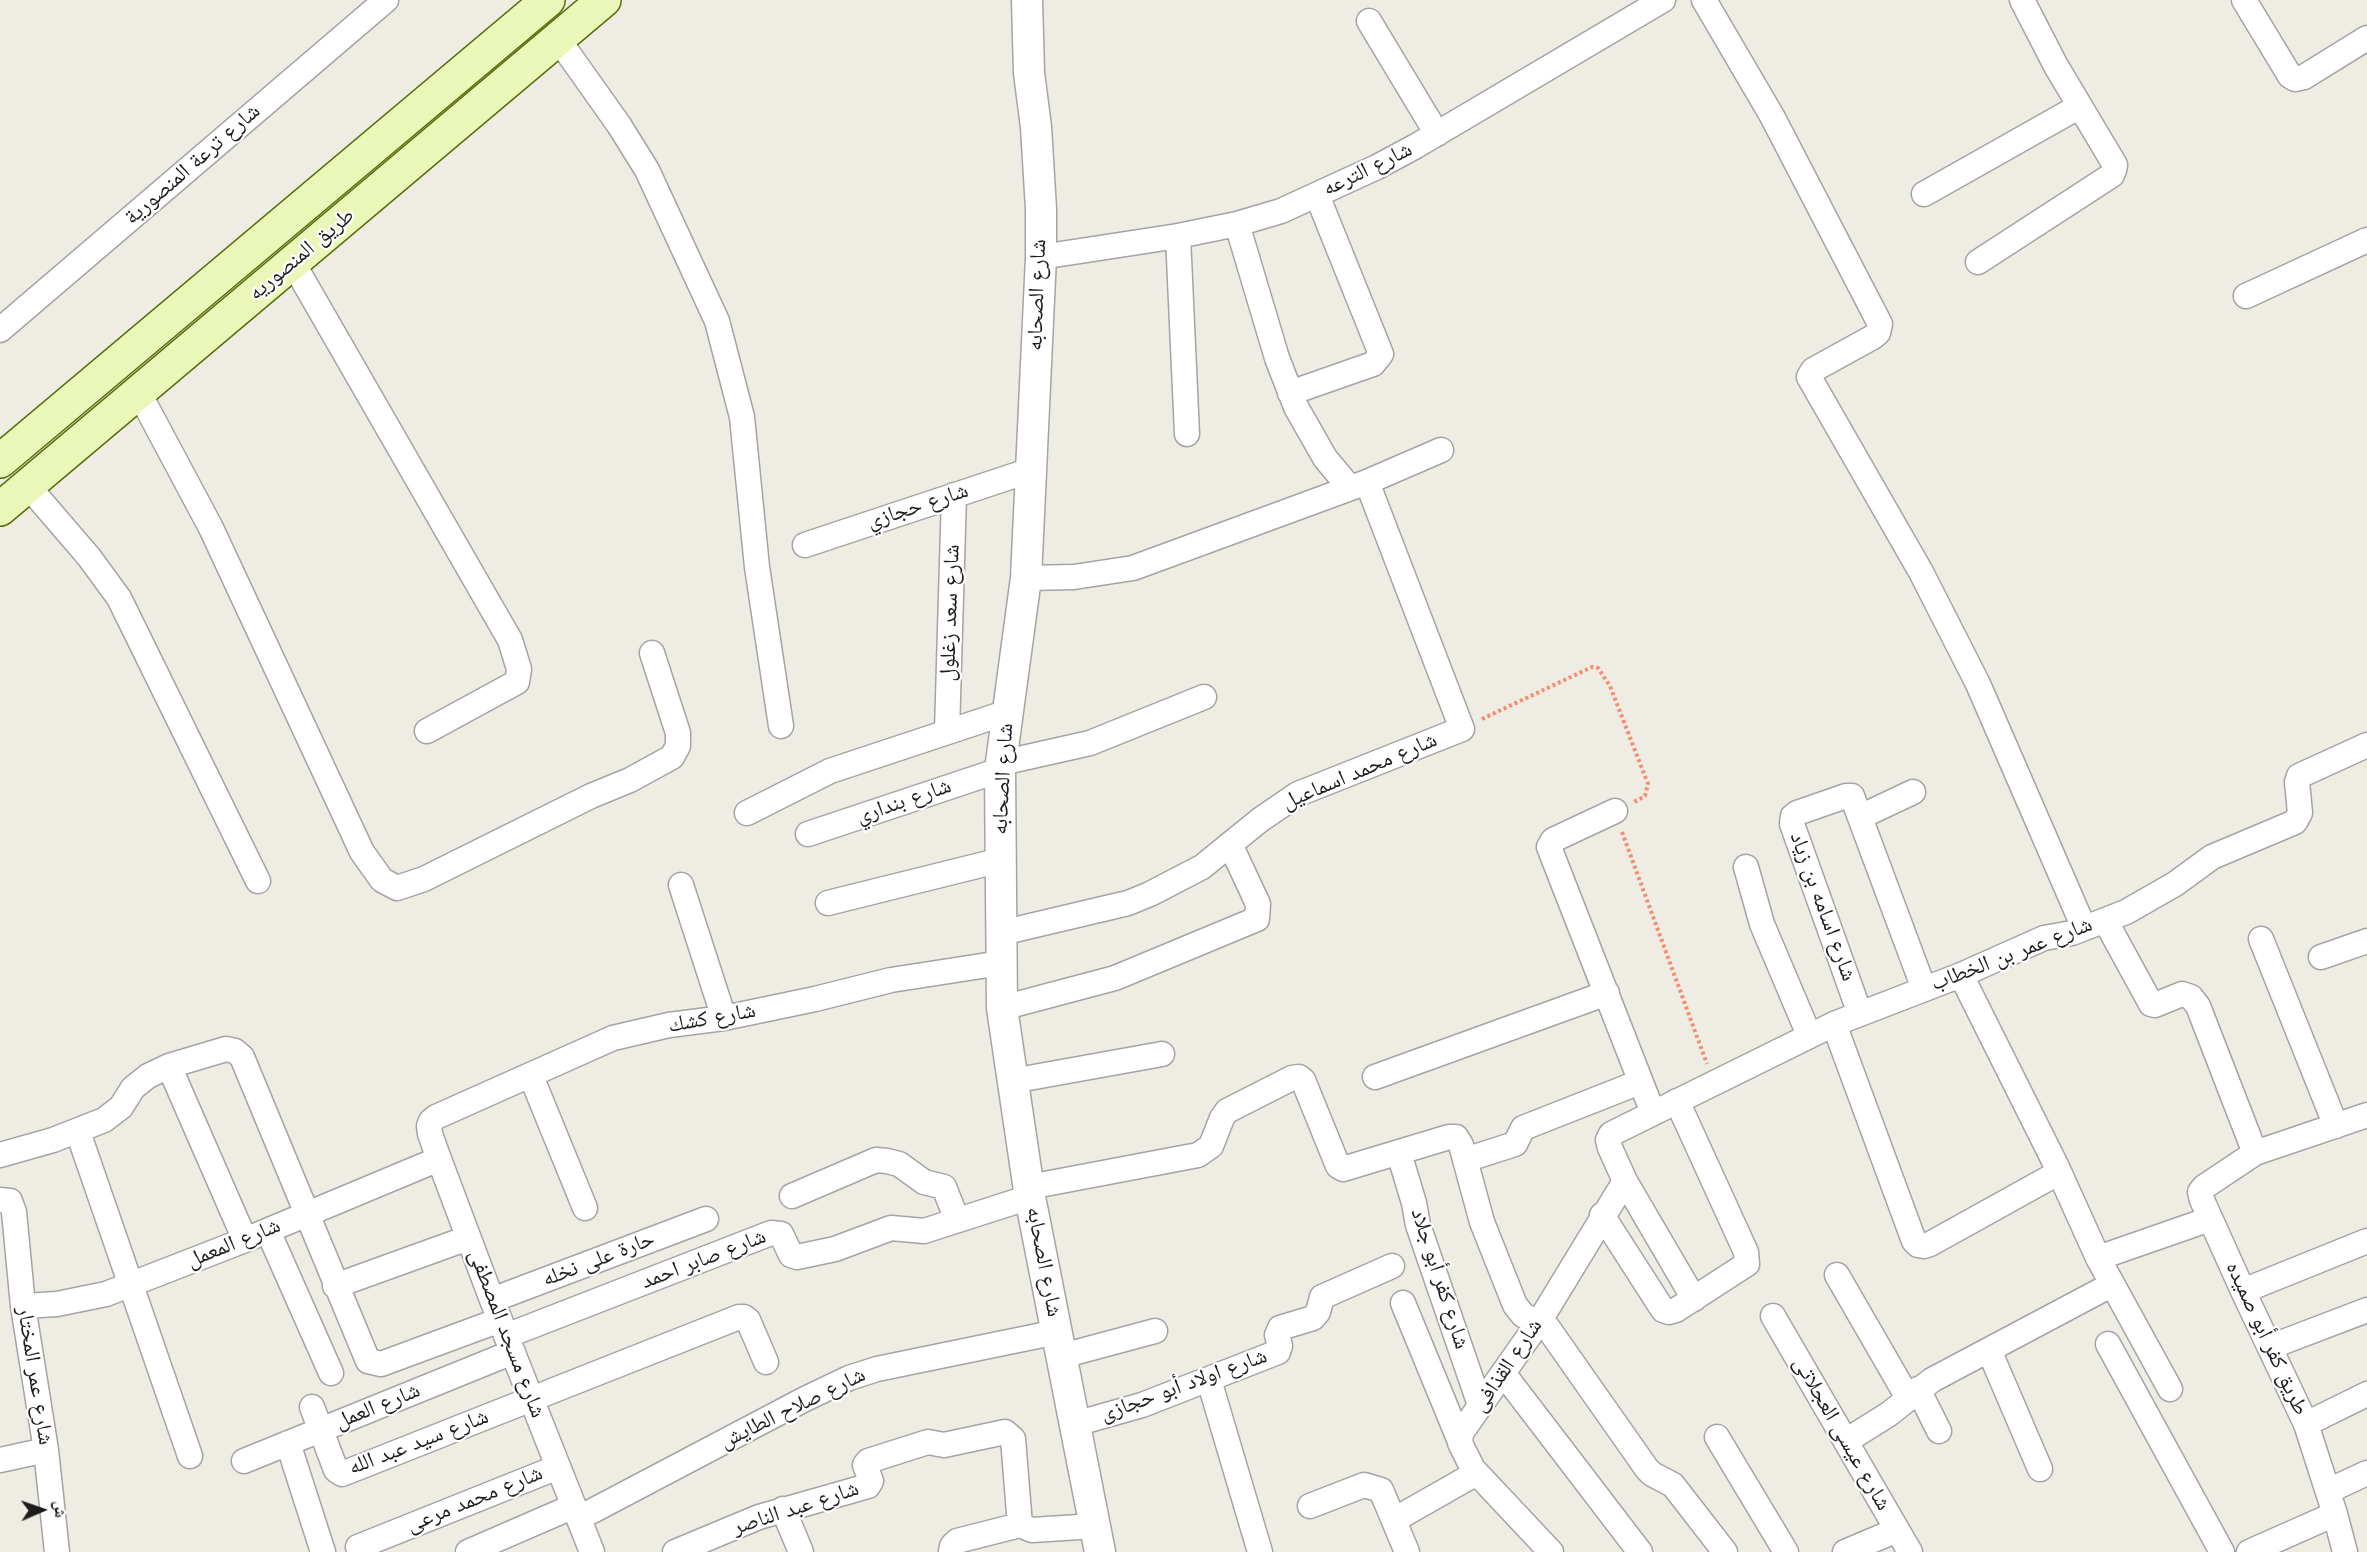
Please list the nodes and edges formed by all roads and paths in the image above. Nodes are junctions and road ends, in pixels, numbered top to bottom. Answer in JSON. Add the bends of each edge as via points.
{"nodes":[{"id":1,"x":386,"y":0,"type":"edge"},
{"id":2,"x":548,"y":0,"type":"edge"},
{"id":3,"x":604,"y":0,"type":"edge"},
{"id":4,"x":1027,"y":0,"type":"edge"},
{"id":5,"x":1663,"y":0,"type":"edge"},
{"id":6,"x":1704,"y":0,"type":"edge"},
{"id":7,"x":2022,"y":0,"type":"edge"},
{"id":8,"x":2244,"y":0,"type":"edge"},
{"id":9,"x":1369,"y":21,"type":"dead end"},
{"id":10,"x":2367,"y":38,"type":"edge"},
{"id":11,"x":558,"y":39,"type":"junction"},
{"id":12,"x":2080,"y":106,"type":"junction"},
{"id":13,"x":1437,"y":134,"type":"junction"},
{"id":14,"x":1924,"y":194,"type":"dead end"},
{"id":15,"x":1317,"y":195,"type":"junction"},
{"id":16,"x":1237,"y":224,"type":"junction"},
{"id":17,"x":1178,"y":236,"type":"junction"},
{"id":18,"x":2367,"y":240,"type":"edge"},
{"id":19,"x":1041,"y":257,"type":"junction"},
{"id":20,"x":1978,"y":262,"type":"dead end"},
{"id":21,"x":293,"y":263,"type":"junction"},
{"id":22,"x":2246,"y":296,"type":"dead end"},
{"id":23,"x":0,"y":330,"type":"edge"},
{"id":24,"x":134,"y":348,"type":"junction"},
{"id":25,"x":148,"y":385,"type":"junction"},
{"id":26,"x":1290,"y":393,"type":"junction"},
{"id":27,"x":1187,"y":434,"type":"dead end"},
{"id":28,"x":1441,"y":450,"type":"dead end"},
{"id":29,"x":0,"y":461,"type":"edge"},
{"id":30,"x":1031,"y":470,"type":"junction"},
{"id":31,"x":1359,"y":485,"type":"junction"},
{"id":32,"x":28,"y":486,"type":"junction"},
{"id":33,"x":954,"y":495,"type":"junction"},
{"id":34,"x":0,"y":509,"type":"edge"},
{"id":35,"x":805,"y":544,"type":"dead end"},
{"id":36,"x":1026,"y":578,"type":"junction"},
{"id":37,"x":652,"y":653,"type":"dead end"},
{"id":38,"x":1204,"y":697,"type":"dead end"},
{"id":39,"x":1008,"y":712,"type":"junction"},
{"id":40,"x":781,"y":726,"type":"dead end"},
{"id":41,"x":426,"y":731,"type":"dead end"},
{"id":42,"x":947,"y":731,"type":"junction"},
{"id":43,"x":2367,"y":745,"type":"edge"},
{"id":44,"x":1001,"y":766,"type":"junction"},
{"id":45,"x":1913,"y":792,"type":"dead end"},
{"id":46,"x":1615,"y":811,"type":"dead end"},
{"id":47,"x":747,"y":813,"type":"dead end"},
{"id":48,"x":1860,"y":817,"type":"junction"},
{"id":49,"x":808,"y":834,"type":"dead end"},
{"id":50,"x":1230,"y":844,"type":"junction"},
{"id":51,"x":1000,"y":860,"type":"junction"},
{"id":52,"x":1746,"y":867,"type":"dead end"},
{"id":53,"x":258,"y":881,"type":"dead end"},
{"id":54,"x":681,"y":885,"type":"dead end"},
{"id":55,"x":828,"y":903,"type":"dead end"},
{"id":56,"x":2095,"y":924,"type":"junction"},
{"id":57,"x":1001,"y":933,"type":"junction"},
{"id":58,"x":2260,"y":939,"type":"dead end"},
{"id":59,"x":2367,"y":941,"type":"edge"},
{"id":60,"x":2320,"y":957,"type":"dead end"},
{"id":61,"x":1001,"y":963,"type":"junction"},
{"id":62,"x":1961,"y":975,"type":"junction"},
{"id":63,"x":1924,"y":989,"type":"junction"},
{"id":64,"x":1607,"y":993,"type":"junction"},
{"id":65,"x":1002,"y":1008,"type":"junction"},
{"id":66,"x":1860,"y":1014,"type":"junction"},
{"id":67,"x":724,"y":1018,"type":"junction"},
{"id":68,"x":1834,"y":1024,"type":"junction"},
{"id":69,"x":1809,"y":1035,"type":"junction"},
{"id":70,"x":1162,"y":1054,"type":"dead end"},
{"id":71,"x":169,"y":1066,"type":"junction"},
{"id":72,"x":531,"y":1076,"type":"junction"},
{"id":73,"x":1376,"y":1077,"type":"dead end"},
{"id":74,"x":1012,"y":1081,"type":"junction"},
{"id":75,"x":1640,"y":1082,"type":"junction"},
{"id":76,"x":1677,"y":1101,"type":"junction"},
{"id":77,"x":1653,"y":1113,"type":"junction"},
{"id":78,"x":2367,"y":1115,"type":"edge"},
{"id":79,"x":436,"y":1116,"type":"joint"},
{"id":80,"x":2336,"y":1126,"type":"junction"},
{"id":81,"x":78,"y":1132,"type":"junction"},
{"id":82,"x":1399,"y":1153,"type":"junction"},
{"id":83,"x":2255,"y":1153,"type":"junction"},
{"id":84,"x":0,"y":1155,"type":"edge"},
{"id":85,"x":439,"y":1159,"type":"junction"},
{"id":86,"x":1465,"y":1160,"type":"junction"},
{"id":87,"x":2058,"y":1173,"type":"junction"},
{"id":88,"x":1625,"y":1181,"type":"junction"},
{"id":89,"x":1029,"y":1192,"type":"junction"},
{"id":90,"x":792,"y":1196,"type":"dead end"},
{"id":91,"x":5,"y":1200,"type":"edge"},
{"id":92,"x":585,"y":1208,"type":"dead end"},
{"id":93,"x":306,"y":1215,"type":"junction"},
{"id":94,"x":1602,"y":1215,"type":"junction"},
{"id":95,"x":706,"y":1219,"type":"dead end"},
{"id":96,"x":2210,"y":1220,"type":"junction"},
{"id":97,"x":957,"y":1221,"type":"junction"},
{"id":98,"x":268,"y":1231,"type":"junction"},
{"id":99,"x":468,"y":1238,"type":"junction"},
{"id":100,"x":245,"y":1240,"type":"junction"},
{"id":101,"x":2367,"y":1241,"type":"edge"},
{"id":102,"x":2098,"y":1258,"type":"junction"},
{"id":103,"x":1392,"y":1266,"type":"dead end"},
{"id":104,"x":1837,"y":1275,"type":"dead end"},
{"id":105,"x":131,"y":1284,"type":"junction"},
{"id":106,"x":2111,"y":1285,"type":"junction"},
{"id":107,"x":335,"y":1286,"type":"junction"},
{"id":108,"x":2242,"y":1291,"type":"junction"},
{"id":109,"x":1694,"y":1299,"type":"junction"},
{"id":110,"x":1404,"y":1304,"type":"dead end"},
{"id":111,"x":23,"y":1306,"type":"junction"},
{"id":112,"x":2367,"y":1310,"type":"edge"},
{"id":113,"x":1773,"y":1316,"type":"dead end"},
{"id":114,"x":1539,"y":1322,"type":"junction"},
{"id":115,"x":503,"y":1327,"type":"junction"},
{"id":116,"x":1155,"y":1331,"type":"dead end"},
{"id":117,"x":1059,"y":1344,"type":"junction"},
{"id":118,"x":2108,"y":1344,"type":"dead end"},
{"id":119,"x":2270,"y":1347,"type":"junction"},
{"id":120,"x":1989,"y":1350,"type":"junction"},
{"id":121,"x":766,"y":1362,"type":"dead end"},
{"id":122,"x":332,"y":1373,"type":"dead end"},
{"id":123,"x":1503,"y":1373,"type":"junction"},
{"id":124,"x":1209,"y":1380,"type":"junction"},
{"id":125,"x":2170,"y":1389,"type":"dead end"},
{"id":126,"x":1913,"y":1393,"type":"junction"},
{"id":127,"x":2367,"y":1394,"type":"edge"},
{"id":128,"x":531,"y":1399,"type":"junction"},
{"id":129,"x":1480,"y":1405,"type":"junction"},
{"id":130,"x":312,"y":1407,"type":"dead end"},
{"id":131,"x":1075,"y":1424,"type":"junction"},
{"id":132,"x":2306,"y":1424,"type":"junction"},
{"id":133,"x":321,"y":1430,"type":"junction"},
{"id":134,"x":1939,"y":1431,"type":"dead end"},
{"id":135,"x":1717,"y":1437,"type":"dead end"},
{"id":136,"x":1459,"y":1439,"type":"junction"},
{"id":137,"x":1846,"y":1441,"type":"junction"},
{"id":138,"x":288,"y":1443,"type":"junction"},
{"id":139,"x":46,"y":1450,"type":"junction"},
{"id":140,"x":190,"y":1456,"type":"dead end"},
{"id":141,"x":1,"y":1457,"type":"edge"},
{"id":142,"x":244,"y":1461,"type":"dead end"},
{"id":143,"x":558,"y":1467,"type":"junction"},
{"id":144,"x":1473,"y":1469,"type":"junction"},
{"id":145,"x":2040,"y":1469,"type":"dead end"},
{"id":146,"x":2367,"y":1473,"type":"edge"},
{"id":147,"x":2328,"y":1491,"type":"junction"},
{"id":148,"x":1310,"y":1506,"type":"dead end"},
{"id":149,"x":783,"y":1509,"type":"junction"},
{"id":150,"x":576,"y":1512,"type":"junction"},
{"id":151,"x":2335,"y":1514,"type":"junction"},
{"id":152,"x":1394,"y":1520,"type":"junction"},
{"id":153,"x":1020,"y":1525,"type":"junction"},
{"id":154,"x":1897,"y":1530,"type":"junction"},
{"id":155,"x":1097,"y":1539,"type":"edge"},
{"id":156,"x":358,"y":1547,"type":"dead end"},
{"id":157,"x":1541,"y":1549,"type":"edge"},
{"id":158,"x":57,"y":1552,"type":"edge"},
{"id":159,"x":323,"y":1552,"type":"edge"},
{"id":160,"x":468,"y":1552,"type":"edge"},
{"id":161,"x":592,"y":1552,"type":"edge"},
{"id":162,"x":675,"y":1552,"type":"edge"},
{"id":163,"x":801,"y":1552,"type":"edge"},
{"id":164,"x":951,"y":1552,"type":"edge"},
{"id":165,"x":1260,"y":1552,"type":"edge"},
{"id":166,"x":1407,"y":1552,"type":"edge"},
{"id":167,"x":1640,"y":1552,"type":"edge"},
{"id":168,"x":1725,"y":1552,"type":"edge"},
{"id":169,"x":1786,"y":1552,"type":"edge"},
{"id":170,"x":1845,"y":1552,"type":"edge"},
{"id":171,"x":1910,"y":1552,"type":"edge"},
{"id":172,"x":2222,"y":1552,"type":"edge"},
{"id":173,"x":2248,"y":1552,"type":"edge"},
{"id":174,"x":2345,"y":1552,"type":"edge"}],
"edges":[{"from":1,"to":23,"type":"street","name":"شارع ترعة المنصورية"},
{"from":2,"to":24,"type":"main road","name":"طريق المنصوريه"},
{"from":3,"to":11,"type":"main road","name":"طريق المنصوريه"},
{"from":4,"to":19,"type":"street","name":"شارع الصحابه"},
{"from":5,"to":13,"type":"street","name":"شارع الترعه"},
{"from":6,"to":56,"type":"street","via":[[1772,116],[1880,324],[1873,338],[1813,370],[1809,376],[1921,572]]},
{"from":7,"to":12,"type":"street"},
{"from":8,"to":10,"type":"street","via":[[2295,79]]},
{"from":9,"to":13,"type":"street"},
{"from":11,"to":21,"type":"main road","name":"طريق المنصوريه"},
{"from":11,"to":40,"type":"street","via":[[647,170],[717,321],[742,417],[757,567]]},
{"from":12,"to":14,"type":"street"},
{"from":12,"to":20,"type":"street","via":[[2115,165],[2112,175]]},
{"from":13,"to":15,"type":"street","name":"شارع الترعه"},
{"from":15,"to":16,"type":"street","name":"شارع الترعه"},
{"from":15,"to":26,"type":"street","via":[[1381,354],[1373,364]]},
{"from":16,"to":17,"type":"street","name":"شارع الترعه"},
{"from":16,"to":26,"type":"street"},
{"from":17,"to":19,"type":"street","name":"شارع الترعه"},
{"from":17,"to":27,"type":"street"},
{"from":18,"to":22,"type":"street"},
{"from":19,"to":30,"type":"street","name":"شارع الصحابه"},
{"from":21,"to":25,"type":"main road","name":"طريق المنصوريه"},
{"from":21,"to":41,"type":"street","via":[[510,640],[519,669],[517,682]]},
{"from":24,"to":25,"type":"main road"},
{"from":24,"to":29,"type":"main road","name":"طريق المنصوريه"},
{"from":25,"to":32,"type":"main road","name":"طريق المنصوريه"},
{"from":25,"to":37,"type":"street","via":[[210,528],[362,852],[382,880],[397,888],[424,879],[672,757],[678,746],[678,733]]},
{"from":26,"to":31,"type":"street","via":[[1314,442]]},
{"from":28,"to":31,"type":"street"},
{"from":30,"to":33,"type":"street","name":"شارع حجازي"},
{"from":30,"to":36,"type":"street","name":"شارع الصحابه"},
{"from":31,"to":36,"type":"street","via":[[1133,568],[1074,578]]},
{"from":31,"to":50,"type":"street","name":"شارع محمد اسماعيل","via":[[1462,729],[1298,794]]},
{"from":32,"to":34,"type":"main road","name":"طريق المنصوريه"},
{"from":32,"to":53,"type":"street","via":[[119,598]]},
{"from":33,"to":35,"type":"street","name":"شارع حجازي"},
{"from":33,"to":42,"type":"street","name":"شارع سعد زغلول"},
{"from":36,"to":39,"type":"street","name":"شارع الصحابه"},
{"from":38,"to":44,"type":"street","name":"شارع بنداري","via":[[1090,743]]},
{"from":39,"to":42,"type":"street"},
{"from":39,"to":44,"type":"street","name":"شارع الصحابه"},
{"from":42,"to":47,"type":"street","via":[[830,771]]},
{"from":43,"to":56,"type":"street","name":"شارع عمر بن الخطاب","via":[[2299,776],[2300,813],[2295,822],[2212,857],[2155,897]]},
{"from":44,"to":49,"type":"street","name":"شارع بنداري"},
{"from":44,"to":51,"type":"street","name":"شارع الصحابه"},
{"from":45,"to":48,"type":"street"},
{"from":46,"to":64,"type":"street","via":[[1553,840],[1549,847]]},
{"from":48,"to":63,"type":"street","name":"شارع اسامه بن زياد"},
{"from":48,"to":66,"type":"street","name":"شارع اسامه بن زياد","via":[[1853,798],[1846,796],[1795,814],[1792,824]]},
{"from":50,"to":57,"type":"street","name":"شارع محمد اسماعيل","via":[[1202,867],[1128,903]]},
{"from":50,"to":65,"type":"street","via":[[1258,904],[1257,919],[1115,978]]},
{"from":51,"to":55,"type":"street"},
{"from":51,"to":57,"type":"street","name":"شارع الصحابه"},
{"from":52,"to":69,"type":"street","via":[[1762,924]]},
{"from":54,"to":67,"type":"street"},
{"from":56,"to":62,"type":"street","name":"شارع عمر بن الخطاب","via":[[2044,938]]},
{"from":56,"to":83,"type":"street","via":[[2151,1004],[2182,994],[2198,1006]]},
{"from":57,"to":61,"type":"street","name":"شارع الصحابه"},
{"from":58,"to":80,"type":"street"},
{"from":59,"to":60,"type":"street"},
{"from":61,"to":65,"type":"street","name":"شارع الصحابه"},
{"from":61,"to":67,"type":"street","name":"شارع كشك","via":[[891,980]]},
{"from":62,"to":63,"type":"street","name":"شارع عمر بن الخطاب"},
{"from":62,"to":87,"type":"street"},
{"from":63,"to":66,"type":"street","name":"شارع عمر بن الخطاب"},
{"from":64,"to":73,"type":"street"},
{"from":64,"to":75,"type":"street"},
{"from":65,"to":74,"type":"street","name":"شارع الصحابه"},
{"from":66,"to":68,"type":"street","name":"شارع عمر بن الخطاب"},
{"from":67,"to":72,"type":"street","name":"شارع كشك","via":[[613,1038]]},
{"from":68,"to":69,"type":"street","name":"شارع عمر بن الخطاب"},
{"from":68,"to":87,"type":"street","via":[[1918,1245],[1930,1244]]},
{"from":69,"to":76,"type":"street","name":"شارع عمر بن الخطاب"},
{"from":70,"to":74,"type":"street"},
{"from":71,"to":81,"type":"street","via":[[133,1088],[121,1107],[104,1120]]},
{"from":71,"to":93,"type":"street","via":[[226,1049],[242,1057]]},
{"from":71,"to":100,"type":"street"},
{"from":72,"to":79,"type":"street","name":"شارع كشك"},
{"from":72,"to":92,"type":"street"},
{"from":74,"to":89,"type":"street","name":"شارع الصحابه"},
{"from":75,"to":77,"type":"street"},
{"from":75,"to":86,"type":"street","via":[[1523,1128],[1515,1144]]},
{"from":76,"to":77,"type":"street","name":"شارع عمر بن الخطاب"},
{"from":76,"to":109,"type":"street","via":[[1748,1258],[1742,1268]]},
{"from":77,"to":88,"type":"street","name":"شارع عمر بن الخطاب","via":[[1613,1133],[1608,1140]]},
{"from":78,"to":80,"type":"street"},
{"from":79,"to":85,"type":"street","name":"شارع مسجد المصطفى","via":[[429,1126]]},
{"from":80,"to":83,"type":"street"},
{"from":81,"to":84,"type":"street"},
{"from":81,"to":105,"type":"street"},
{"from":82,"to":86,"type":"street","via":[[1456,1137]]},
{"from":82,"to":89,"type":"street","name":"شارع صابر احمد","via":[[1346,1170],[1340,1168],[1299,1077],[1227,1111],[1211,1146],[1197,1155]]},
{"from":82,"to":129,"type":"street","name":"شارع كفر أبو جلاد","via":[[1418,1225]]},
{"from":83,"to":96,"type":"street","name":"طريق كفر أبو صميده","via":[[2200,1192]]},
{"from":85,"to":93,"type":"street","name":"شارع المعمل"},
{"from":85,"to":99,"type":"street","name":"شارع مسجد المصطفى"},
{"from":86,"to":114,"type":"street","via":[[1482,1222],[1511,1298],[1523,1315]]},
{"from":87,"to":102,"type":"street"},
{"from":88,"to":94,"type":"street","name":"شارع القذافى"},
{"from":88,"to":109,"type":"street"},
{"from":89,"to":97,"type":"street","name":"شارع صابر احمد"},
{"from":89,"to":117,"type":"street","name":"شارع الصحابه"},
{"from":90,"to":97,"type":"street","via":[[876,1160],[887,1161],[899,1164],[924,1182],[944,1187]]},
{"from":91,"to":111,"type":"street","name":"شارع عمر المختار","via":[[14,1212]]},
{"from":93,"to":98,"type":"street","name":"شارع المعمل"},
{"from":93,"to":107,"type":"street"},
{"from":94,"to":109,"type":"street","via":[[1663,1310],[1673,1312]]},
{"from":94,"to":114,"type":"street","name":"شارع القذافى"},
{"from":95,"to":115,"type":"street","name":"حارة على نخله"},
{"from":96,"to":102,"type":"street"},
{"from":96,"to":108,"type":"street","name":"طريق كفر أبو صميده"},
{"from":97,"to":115,"type":"street","name":"شارع صابر احمد","via":[[924,1232],[891,1228],[835,1249],[797,1257],[791,1256],[781,1234],[771,1233]]},
{"from":98,"to":100,"type":"street","name":"شارع المعمل"},
{"from":98,"to":122,"type":"street"},
{"from":99,"to":107,"type":"street"},
{"from":99,"to":115,"type":"street","name":"شارع مسجد المصطفى"},
{"from":100,"to":105,"type":"street","name":"شارع المعمل"},
{"from":101,"to":108,"type":"street"},
{"from":102,"to":106,"type":"street"},
{"from":103,"to":124,"type":"street","name":"شارع اولاد أبو حجازى","via":[[1322,1297],[1313,1318],[1280,1328],[1278,1352]]},
{"from":104,"to":126,"type":"street"},
{"from":105,"to":111,"type":"street","name":"شارع المعمل","via":[[85,1299]]},
{"from":105,"to":140,"type":"street"},
{"from":106,"to":120,"type":"street"},
{"from":106,"to":125,"type":"street"},
{"from":107,"to":115,"type":"street","via":[[365,1358],[372,1364]]},
{"from":108,"to":119,"type":"street","name":"طريق كفر أبو صميده"},
{"from":110,"to":136,"type":"street"},
{"from":111,"to":139,"type":"street","name":"شارع عمر المختار"},
{"from":112,"to":119,"type":"street"},
{"from":113,"to":137,"type":"street","name":"شارع عيسى العجلاتى"},
{"from":114,"to":123,"type":"street","name":"شارع القذافى"},
{"from":114,"to":168,"type":"street","via":[[1548,1328],[1647,1469],[1673,1485]]},
{"from":115,"to":128,"type":"street","name":"شارع مسجد المصطفى"},
{"from":115,"to":133,"type":"street","name":"شارع العمل"},
{"from":116,"to":117,"type":"street","name":"شارع صلاح الطايش"},
{"from":117,"to":131,"type":"street","name":"شارع الصحابه"},
{"from":117,"to":150,"type":"street","name":"شارع صلاح الطايش","via":[[877,1369],[849,1378]]},
{"from":118,"to":172,"type":"street"},
{"from":119,"to":132,"type":"street","name":"طريق كفر أبو صميده"},
{"from":120,"to":126,"type":"street"},
{"from":120,"to":145,"type":"street"},
{"from":121,"to":128,"type":"street","via":[[748,1320],[742,1316]]},
{"from":123,"to":129,"type":"street","name":"شارع القذافى"},
{"from":123,"to":167,"type":"street"},
{"from":124,"to":131,"type":"street","name":"شارع اولاد أبو حجازى"},
{"from":124,"to":165,"type":"street"},
{"from":126,"to":134,"type":"street"},
{"from":126,"to":137,"type":"street","via":[[1889,1414]]},
{"from":127,"to":132,"type":"street"},
{"from":128,"to":133,"type":"street","name":"شارع سيد عبد الله","via":[[347,1474],[336,1470]]},
{"from":128,"to":143,"type":"street","name":"شارع مسجد المصطفى"},
{"from":129,"to":136,"type":"street","name":"شارع القذافى"},
{"from":130,"to":133,"type":"street","name":"شارع سيد عبد الله"},
{"from":131,"to":155,"type":"street","name":"شارع الصحابه"},
{"from":132,"to":147,"type":"street","name":"طريق كفر أبو صميده"},
{"from":133,"to":138,"type":"street","name":"شارع العمل"},
{"from":135,"to":169,"type":"street"},
{"from":136,"to":144,"type":"street"},
{"from":137,"to":154,"type":"street","name":"شارع عيسى العجلاتى"},
{"from":138,"to":142,"type":"street","name":"شارع العمل"},
{"from":138,"to":159,"type":"street"},
{"from":139,"to":141,"type":"street"},
{"from":139,"to":158,"type":"street","name":"شارع عمر المختار"},
{"from":143,"to":150,"type":"street","name":"شارع مسجد المصطفى"},
{"from":143,"to":156,"type":"street","name":"شارع محمد مرعى"},
{"from":144,"to":152,"type":"street","via":[[1472,1477]]},
{"from":144,"to":157,"type":"street"},
{"from":146,"to":147,"type":"street"},
{"from":147,"to":151,"type":"street","name":"طريق كفر أبو صميده"},
{"from":148,"to":152,"type":"street","via":[[1364,1485],[1381,1490]]},
{"from":149,"to":153,"type":"street","name":"شارع عبد الناصر","via":[[868,1486],[868,1461],[928,1442],[944,1445],[1005,1432],[1013,1439]]},
{"from":149,"to":162,"type":"street","name":"شارع عبد الناصر"},
{"from":149,"to":163,"type":"street"},
{"from":150,"to":160,"type":"street","name":"شارع صلاح الطايش"},
{"from":150,"to":161,"type":"street","name":"شارع مسجد المصطفى"},
{"from":151,"to":173,"type":"street"},
{"from":151,"to":174,"type":"street","name":"طريق كفر أبو صميده"},
{"from":152,"to":166,"type":"street"},
{"from":153,"to":155,"type":"street"},
{"from":153,"to":164,"type":"street","via":[[957,1541]]},
{"from":154,"to":170,"type":"street"},
{"from":154,"to":171,"type":"street","name":"شارع عيسى العجلاتى"}]}
